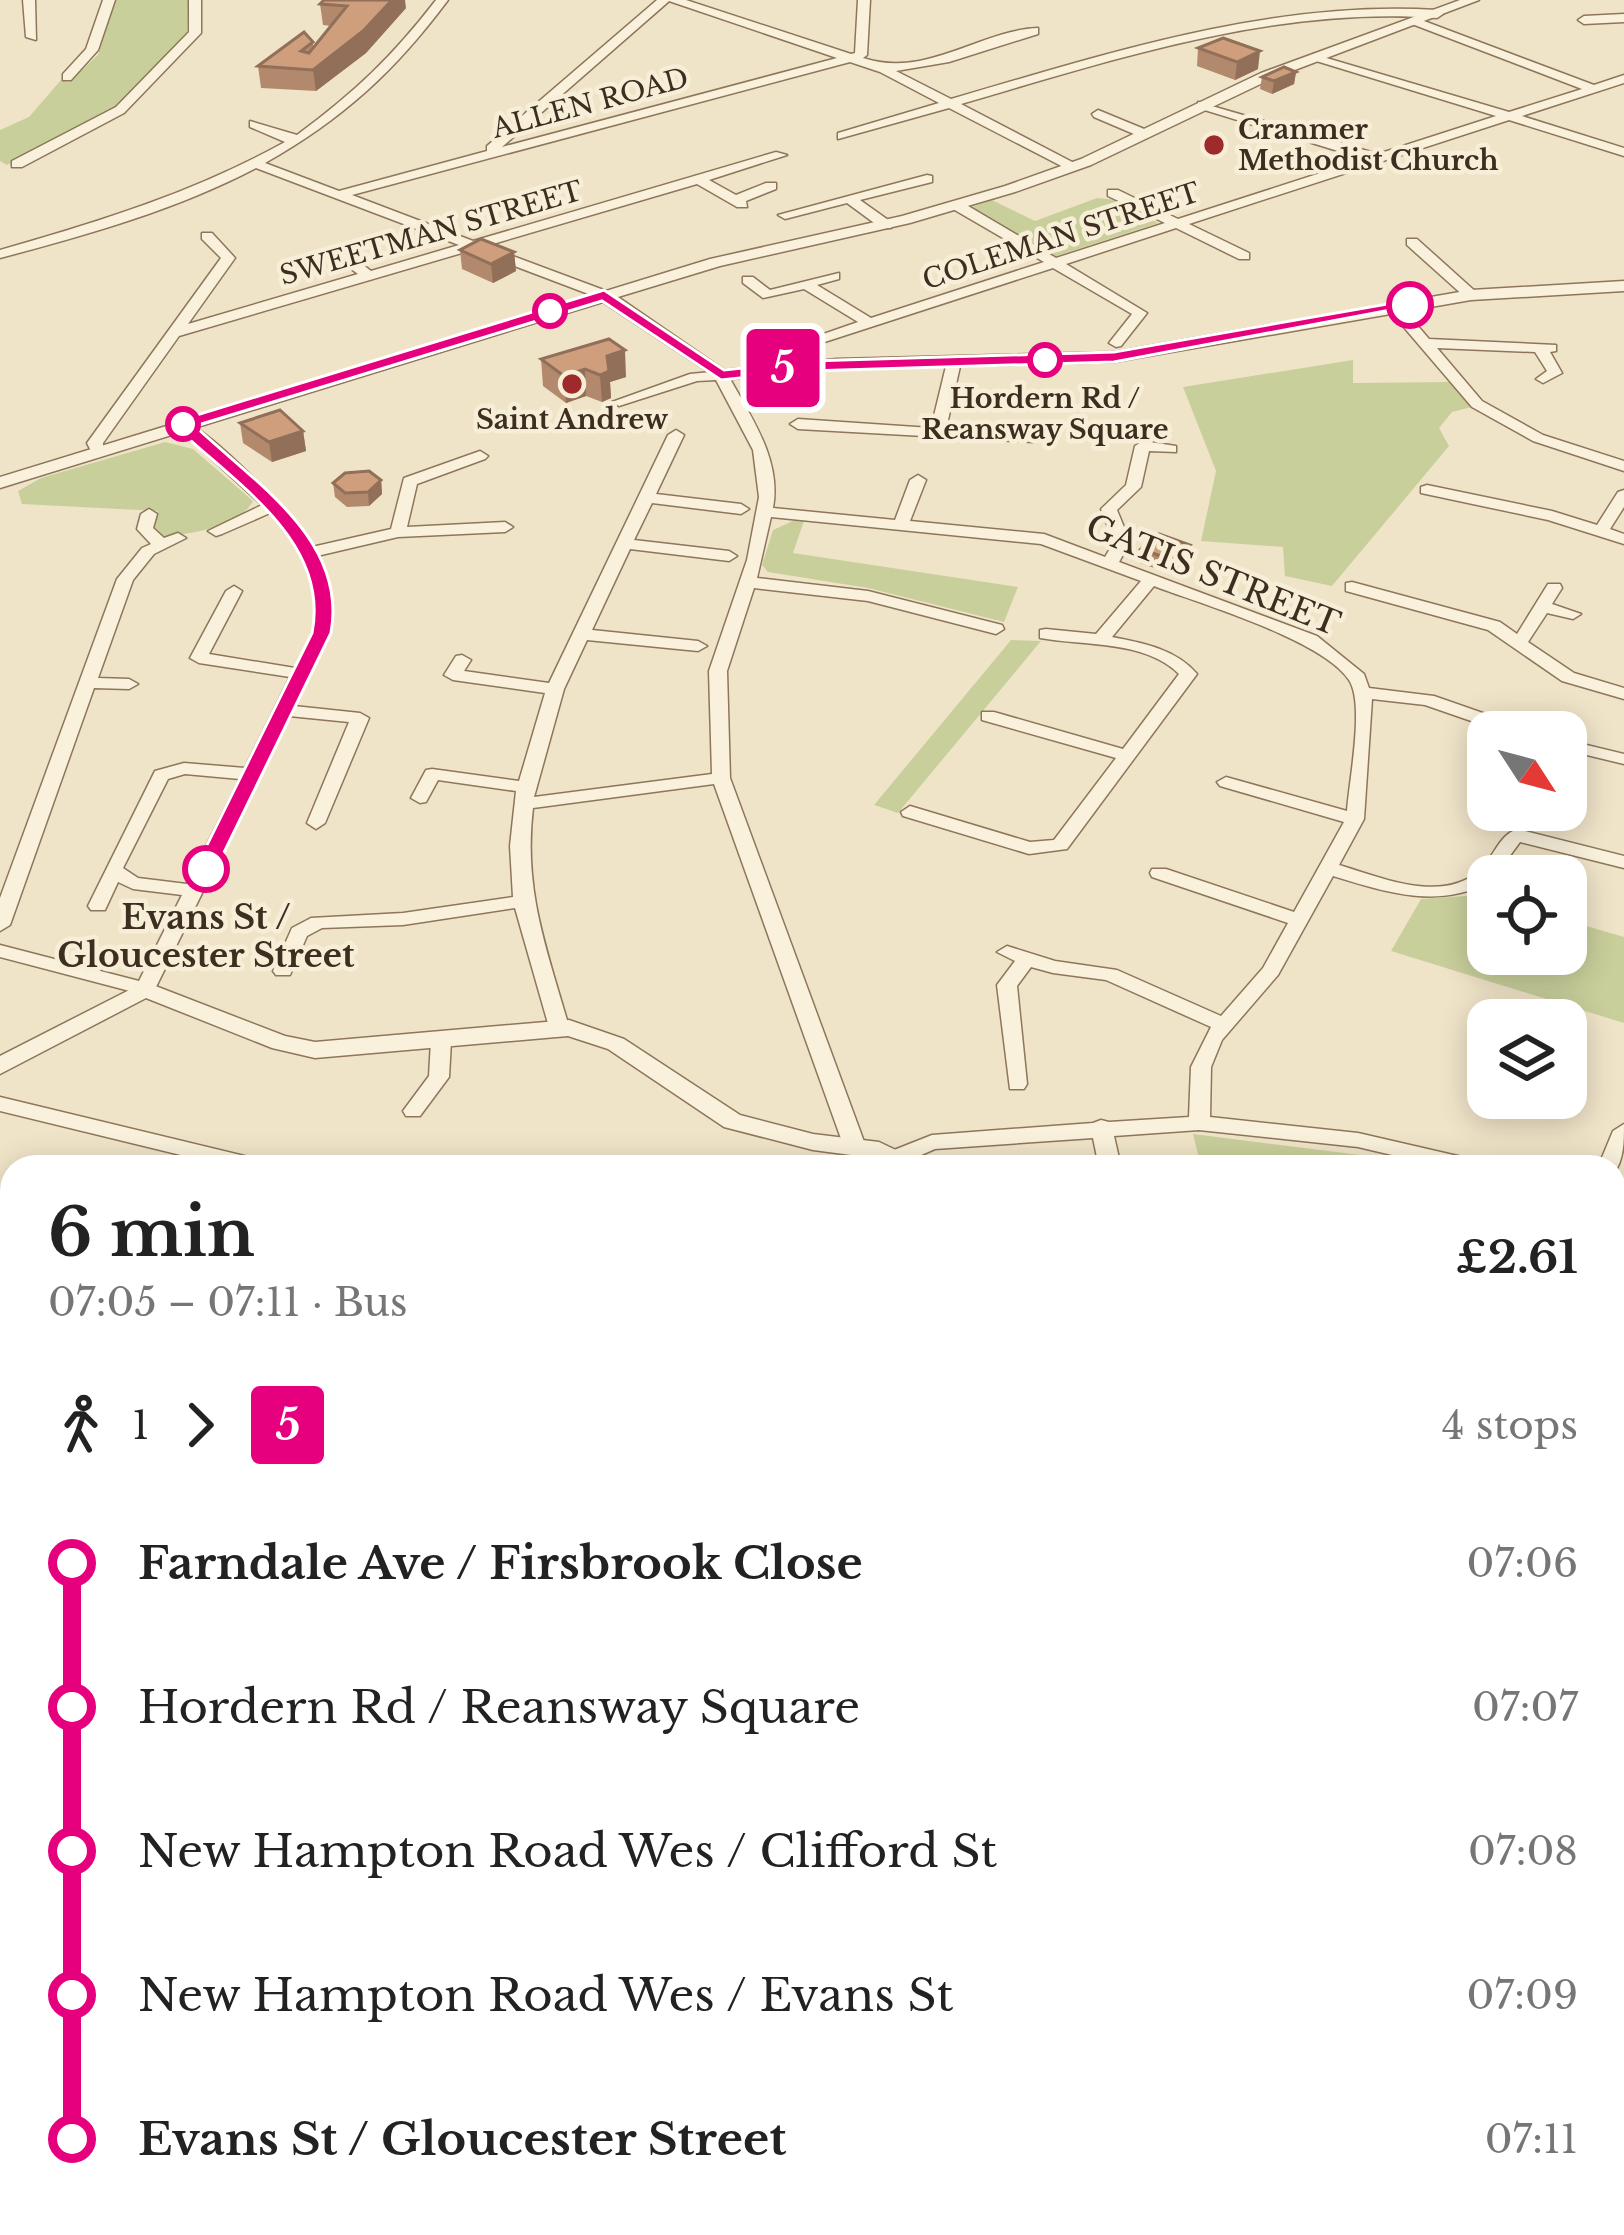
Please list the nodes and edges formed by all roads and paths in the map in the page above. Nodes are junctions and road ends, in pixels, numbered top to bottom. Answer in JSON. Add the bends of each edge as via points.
{"nodes":[{"id":1,"x":28,"y":0,"type":"edge"},
{"id":2,"x":109,"y":0,"type":"edge"},
{"id":3,"x":195,"y":0,"type":"edge"},
{"id":4,"x":442,"y":0,"type":"edge"},
{"id":5,"x":664,"y":0,"type":"edge"},
{"id":6,"x":674,"y":0,"type":"edge"},
{"id":7,"x":726,"y":0,"type":"edge"},
{"id":8,"x":864,"y":0,"type":"edge"},
{"id":9,"x":1472,"y":0,"type":"edge"},
{"id":10,"x":709,"y":10,"type":"junction"},
{"id":11,"x":1437,"y":14,"type":"junction"},
{"id":12,"x":1624,"y":19,"type":"edge"},
{"id":13,"x":1584,"y":20,"type":"dead end"},
{"id":14,"x":1416,"y":22,"type":"junction"},
{"id":15,"x":1034,"y":31,"type":"dead end"},
{"id":16,"x":32,"y":37,"type":"dead end"},
{"id":17,"x":854,"y":57,"type":"junction"},
{"id":18,"x":1317,"y":57,"type":"junction"},
{"id":19,"x":884,"y":69,"type":"junction"},
{"id":20,"x":67,"y":77,"type":"dead end"},
{"id":21,"x":1624,"y":79,"type":"edge"},
{"id":22,"x":1594,"y":89,"type":"junction"},
{"id":23,"x":952,"y":104,"type":"junction"},
{"id":24,"x":1202,"y":104,"type":"junction"},
{"id":25,"x":1098,"y":114,"type":"dead end"},
{"id":26,"x":1512,"y":118,"type":"junction"},
{"id":27,"x":254,"y":124,"type":"dead end"},
{"id":28,"x":1145,"y":134,"type":"junction"},
{"id":29,"x":843,"y":136,"type":"dead end"},
{"id":30,"x":292,"y":140,"type":"junction"},
{"id":31,"x":1624,"y":152,"type":"edge"},
{"id":32,"x":485,"y":155,"type":"junction"},
{"id":33,"x":781,"y":155,"type":"dead end"},
{"id":34,"x":1379,"y":160,"type":"junction"},
{"id":35,"x":16,"y":164,"type":"dead end"},
{"id":36,"x":256,"y":164,"type":"junction"},
{"id":37,"x":1071,"y":167,"type":"junction"},
{"id":38,"x":698,"y":179,"type":"junction"},
{"id":39,"x":927,"y":179,"type":"dead end"},
{"id":40,"x":770,"y":186,"type":"dead end"},
{"id":41,"x":1115,"y":192,"type":"dead end"},
{"id":42,"x":338,"y":195,"type":"junction"},
{"id":43,"x":850,"y":199,"type":"junction"},
{"id":44,"x":958,"y":206,"type":"junction"},
{"id":45,"x":785,"y":215,"type":"dead end"},
{"id":46,"x":886,"y":225,"type":"junction"},
{"id":47,"x":1173,"y":225,"type":"junction"},
{"id":48,"x":207,"y":236,"type":"dead end"},
{"id":49,"x":1412,"y":242,"type":"dead end"},
{"id":50,"x":474,"y":246,"type":"junction"},
{"id":51,"x":336,"y":251,"type":"dead end"},
{"id":52,"x":0,"y":254,"type":"edge"},
{"id":53,"x":1244,"y":256,"type":"dead end"},
{"id":54,"x":1055,"y":263,"type":"junction"},
{"id":55,"x":368,"y":275,"type":"junction"},
{"id":56,"x":834,"y":276,"type":"dead end"},
{"id":57,"x":748,"y":280,"type":"dead end"},
{"id":58,"x":1624,"y":286,"type":"edge"},
{"id":59,"x":810,"y":287,"type":"junction"},
{"id":60,"x":604,"y":295,"type":"junction"},
{"id":61,"x":1471,"y":295,"type":"junction"},
{"id":62,"x":1395,"y":308,"type":"junction"},
{"id":63,"x":870,"y":323,"type":"junction"},
{"id":64,"x":177,"y":332,"type":"junction"},
{"id":65,"x":1424,"y":343,"type":"junction"},
{"id":66,"x":1116,"y":344,"type":"dead end"},
{"id":67,"x":761,"y":358,"type":"dead end"},
{"id":68,"x":954,"y":362,"type":"junction"},
{"id":69,"x":721,"y":375,"type":"junction"},
{"id":70,"x":1543,"y":379,"type":"dead end"},
{"id":71,"x":619,"y":402,"type":"dead end"},
{"id":72,"x":183,"y":424,"type":"junction"},
{"id":73,"x":798,"y":424,"type":"dead end"},
{"id":74,"x":937,"y":434,"type":"junction"},
{"id":75,"x":1028,"y":439,"type":"dead end"},
{"id":76,"x":669,"y":440,"type":"dead end"},
{"id":77,"x":1171,"y":449,"type":"dead end"},
{"id":78,"x":98,"y":452,"type":"junction"},
{"id":79,"x":480,"y":456,"type":"dead end"},
{"id":80,"x":1624,"y":466,"type":"edge"},
{"id":81,"x":918,"y":480,"type":"dead end"},
{"id":82,"x":0,"y":483,"type":"edge"},
{"id":83,"x":1426,"y":490,"type":"dead end"},
{"id":84,"x":1624,"y":495,"type":"edge"},
{"id":85,"x":644,"y":497,"type":"junction"},
{"id":86,"x":270,"y":507,"type":"junction"},
{"id":87,"x":741,"y":509,"type":"dead end"},
{"id":88,"x":765,"y":512,"type":"junction"},
{"id":89,"x":149,"y":514,"type":"dead end"},
{"id":90,"x":901,"y":525,"type":"junction"},
{"id":91,"x":505,"y":527,"type":"dead end"},
{"id":92,"x":215,"y":531,"type":"dead end"},
{"id":93,"x":398,"y":532,"type":"junction"},
{"id":94,"x":1600,"y":532,"type":"junction"},
{"id":95,"x":1624,"y":539,"type":"edge"},
{"id":96,"x":624,"y":544,"type":"junction"},
{"id":97,"x":313,"y":552,"type":"junction"},
{"id":98,"x":729,"y":556,"type":"dead end"},
{"id":99,"x":1109,"y":563,"type":"junction"},
{"id":100,"x":1151,"y":580,"type":"junction"},
{"id":101,"x":747,"y":582,"type":"junction"},
{"id":102,"x":1352,"y":587,"type":"dead end"},
{"id":103,"x":1554,"y":588,"type":"dead end"},
{"id":104,"x":234,"y":591,"type":"dead end"},
{"id":105,"x":1544,"y":607,"type":"junction"},
{"id":106,"x":1573,"y":614,"type":"dead end"},
{"id":107,"x":996,"y":629,"type":"dead end"},
{"id":108,"x":582,"y":634,"type":"junction"},
{"id":109,"x":1046,"y":634,"type":"dead end"},
{"id":110,"x":1101,"y":639,"type":"junction"},
{"id":111,"x":1520,"y":642,"type":"junction"},
{"id":112,"x":698,"y":646,"type":"dead end"},
{"id":113,"x":462,"y":660,"type":"dead end"},
{"id":114,"x":302,"y":674,"type":"junction"},
{"id":115,"x":85,"y":683,"type":"junction"},
{"id":116,"x":131,"y":683,"type":"dead end"},
{"id":117,"x":555,"y":689,"type":"junction"},
{"id":118,"x":1363,"y":693,"type":"junction"},
{"id":119,"x":1624,"y":694,"type":"edge"},
{"id":120,"x":282,"y":710,"type":"junction"},
{"id":121,"x":1467,"y":714,"type":"edge"},
{"id":122,"x":988,"y":716,"type":"dead end"},
{"id":123,"x":1587,"y":750,"type":"edge"},
{"id":124,"x":1128,"y":756,"type":"junction"},
{"id":125,"x":1624,"y":759,"type":"edge"},
{"id":126,"x":250,"y":775,"type":"junction"},
{"id":127,"x":721,"y":778,"type":"junction"},
{"id":128,"x":1226,"y":782,"type":"dead end"},
{"id":129,"x":525,"y":795,"type":"junction"},
{"id":130,"x":420,"y":798,"type":"dead end"},
{"id":131,"x":910,"y":812,"type":"dead end"},
{"id":132,"x":1354,"y":819,"type":"junction"},
{"id":133,"x":942,"y":822,"type":"junction"},
{"id":134,"x":316,"y":823,"type":"dead end"},
{"id":135,"x":927,"y":839,"type":"dead end"},
{"id":136,"x":1328,"y":868,"type":"junction"},
{"id":137,"x":1617,"y":868,"type":"edge"},
{"id":138,"x":113,"y":870,"type":"junction"},
{"id":139,"x":1159,"y":873,"type":"dead end"},
{"id":140,"x":196,"y":891,"type":"junction"},
{"id":141,"x":523,"y":901,"type":"junction"},
{"id":142,"x":98,"y":906,"type":"dead end"},
{"id":143,"x":1301,"y":920,"type":"junction"},
{"id":144,"x":0,"y":925,"type":"edge"},
{"id":145,"x":0,"y":951,"type":"edge"},
{"id":146,"x":283,"y":971,"type":"dead end"},
{"id":147,"x":145,"y":989,"type":"junction"},
{"id":148,"x":1222,"y":1024,"type":"junction"},
{"id":149,"x":559,"y":1027,"type":"junction"},
{"id":150,"x":441,"y":1041,"type":"junction"},
{"id":151,"x":0,"y":1066,"type":"edge"},
{"id":152,"x":1017,"y":1084,"type":"dead end"},
{"id":153,"x":0,"y":1104,"type":"edge"},
{"id":154,"x":413,"y":1112,"type":"dead end"},
{"id":155,"x":1199,"y":1123,"type":"junction"},
{"id":156,"x":1101,"y":1126,"type":"junction"},
{"id":157,"x":855,"y":1147,"type":"junction"},
{"id":158,"x":211,"y":1155,"type":"edge"},
{"id":159,"x":881,"y":1155,"type":"edge"},
{"id":160,"x":913,"y":1155,"type":"edge"},
{"id":161,"x":1107,"y":1155,"type":"edge"},
{"id":162,"x":1423,"y":1155,"type":"edge"}],
"edges":[{"from":1,"to":16,"type":"street"},
{"from":2,"to":20,"type":"street","via":[[92,50]]},
{"from":3,"to":35,"type":"street","via":[[195,33],[120,110]]},
{"from":4,"to":30,"type":"street","via":[[387,65]]},
{"from":5,"to":32,"type":"street"},
{"from":6,"to":10,"type":"street"},
{"from":7,"to":10,"type":"street"},
{"from":8,"to":17,"type":"street","via":[[866,42]]},
{"from":9,"to":11,"type":"street"},
{"from":10,"to":17,"type":"street"},
{"from":11,"to":14,"type":"street"},
{"from":11,"to":23,"type":"street","via":[[1359,6],[1237,21]]},
{"from":12,"to":13,"type":"street"},
{"from":14,"to":18,"type":"street"},
{"from":14,"to":22,"type":"street"},
{"from":15,"to":19,"type":"street"},
{"from":17,"to":19,"type":"street"},
{"from":17,"to":32,"type":"street","name":"ALLEN ROAD"},
{"from":18,"to":24,"type":"street"},
{"from":18,"to":26,"type":"street"},
{"from":19,"to":23,"type":"street"},
{"from":21,"to":22,"type":"street","name":"COLEMAN STREET"},
{"from":22,"to":26,"type":"street","name":"COLEMAN STREET"},
{"from":23,"to":29,"type":"street"},
{"from":23,"to":37,"type":"street"},
{"from":24,"to":28,"type":"street"},
{"from":24,"to":34,"type":"street"},
{"from":25,"to":28,"type":"street"},
{"from":26,"to":31,"type":"street"},
{"from":26,"to":34,"type":"street","name":"COLEMAN STREET"},
{"from":27,"to":30,"type":"street"},
{"from":28,"to":37,"type":"street"},
{"from":30,"to":36,"type":"street"},
{"from":32,"to":42,"type":"street","name":"ALLEN ROAD"},
{"from":33,"to":38,"type":"street","name":"SWEETMAN STREET"},
{"from":34,"to":47,"type":"street","name":"COLEMAN STREET"},
{"from":36,"to":42,"type":"street"},
{"from":36,"to":52,"type":"street","via":[[144,215]]},
{"from":37,"to":44,"type":"street"},
{"from":38,"to":40,"type":"street","via":[[739,202]]},
{"from":38,"to":50,"type":"street","name":"SWEETMAN STREET"},
{"from":39,"to":43,"type":"street"},
{"from":41,"to":47,"type":"street"},
{"from":42,"to":50,"type":"street"},
{"from":43,"to":45,"type":"street"},
{"from":43,"to":46,"type":"street"},
{"from":44,"to":46,"type":"street"},
{"from":44,"to":54,"type":"street"},
{"from":46,"to":60,"type":"street"},
{"from":47,"to":53,"type":"street"},
{"from":47,"to":54,"type":"street","name":"COLEMAN STREET"},
{"from":48,"to":64,"type":"street","via":[[228,258]]},
{"from":49,"to":61,"type":"street"},
{"from":50,"to":55,"type":"street","name":"SWEETMAN STREET"},
{"from":50,"to":60,"type":"street"},
{"from":51,"to":55,"type":"street"},
{"from":54,"to":63,"type":"street","name":"COLEMAN STREET"},
{"from":54,"to":66,"type":"street","via":[[1140,314]]},
{"from":55,"to":64,"type":"street","name":"SWEETMAN STREET"},
{"from":56,"to":59,"type":"street"},
{"from":57,"to":59,"type":"street","via":[[768,295]]},
{"from":58,"to":61,"type":"street"},
{"from":59,"to":63,"type":"street"},
{"from":60,"to":69,"type":"street"},
{"from":60,"to":72,"type":"street"},
{"from":61,"to":62,"type":"street"},
{"from":62,"to":65,"type":"street"},
{"from":62,"to":68,"type":"street","via":[[1114,357]]},
{"from":63,"to":67,"type":"street","name":"COLEMAN STREET"},
{"from":64,"to":78,"type":"street","via":[[94,443]]},
{"from":65,"to":70,"type":"street","via":[[1546,348],[1556,375]]},
{"from":65,"to":80,"type":"street","via":[[1497,418]]},
{"from":68,"to":69,"type":"street"},
{"from":68,"to":74,"type":"street"},
{"from":69,"to":71,"type":"street"},
{"from":69,"to":88,"type":"street","via":[[761,450]]},
{"from":72,"to":78,"type":"street"},
{"from":72,"to":86,"type":"street"},
{"from":73,"to":74,"type":"street"},
{"from":74,"to":75,"type":"street"},
{"from":76,"to":85,"type":"street"},
{"from":77,"to":99,"type":"street","via":[[1143,446],[1133,487],[1109,509],[1122,542]]},
{"from":78,"to":82,"type":"street"},
{"from":79,"to":93,"type":"street","via":[[410,481]]},
{"from":81,"to":90,"type":"street"},
{"from":83,"to":94,"type":"street"},
{"from":84,"to":94,"type":"street"},
{"from":85,"to":87,"type":"street"},
{"from":85,"to":96,"type":"street"},
{"from":86,"to":92,"type":"street"},
{"from":86,"to":97,"type":"street"},
{"from":88,"to":90,"type":"street","name":"GATIS STREET"},
{"from":88,"to":101,"type":"street"},
{"from":89,"to":115,"type":"street","via":[[145,529],[169,541],[135,562]]},
{"from":90,"to":99,"type":"street","name":"GATIS STREET","via":[[1038,538]]},
{"from":91,"to":93,"type":"street"},
{"from":93,"to":97,"type":"street"},
{"from":94,"to":95,"type":"street"},
{"from":96,"to":98,"type":"street"},
{"from":96,"to":108,"type":"street"},
{"from":97,"to":114,"type":"street","via":[[327,604]]},
{"from":99,"to":100,"type":"street","name":"GATIS STREET"},
{"from":100,"to":110,"type":"street"},
{"from":100,"to":118,"type":"street","name":"GATIS STREET","via":[[1325,647],[1347,664]]},
{"from":101,"to":107,"type":"street","via":[[868,596]]},
{"from":101,"to":127,"type":"street","via":[[718,671]]},
{"from":102,"to":111,"type":"street","via":[[1494,626]]},
{"from":103,"to":105,"type":"street"},
{"from":104,"to":114,"type":"street","via":[[199,658]]},
{"from":105,"to":106,"type":"street"},
{"from":105,"to":111,"type":"street"},
{"from":108,"to":112,"type":"street"},
{"from":108,"to":117,"type":"street"},
{"from":109,"to":110,"type":"street"},
{"from":110,"to":124,"type":"street","via":[[1187,668]]},
{"from":111,"to":119,"type":"street","via":[[1568,677]]},
{"from":113,"to":117,"type":"street","via":[[453,675]]},
{"from":114,"to":120,"type":"street"},
{"from":115,"to":116,"type":"street"},
{"from":115,"to":144,"type":"street"},
{"from":117,"to":129,"type":"street"},
{"from":118,"to":121,"type":"street"},
{"from":118,"to":132,"type":"street"},
{"from":120,"to":126,"type":"street"},
{"from":120,"to":134,"type":"street","via":[[360,718]]},
{"from":122,"to":124,"type":"street"},
{"from":123,"to":125,"type":"street"},
{"from":124,"to":133,"type":"street","via":[[1068,838],[1050,849]]},
{"from":126,"to":138,"type":"street","via":[[184,768],[161,775]]},
{"from":126,"to":140,"type":"street"},
{"from":127,"to":129,"type":"street"},
{"from":127,"to":157,"type":"street"},
{"from":128,"to":132,"type":"street"},
{"from":129,"to":130,"type":"street","via":[[432,774]]},
{"from":129,"to":141,"type":"street"},
{"from":131,"to":133,"type":"street"},
{"from":132,"to":136,"type":"street"},
{"from":133,"to":135,"type":"street"},
{"from":136,"to":137,"type":"street","via":[[1417,890],[1454,890],[1490,871],[1517,835]]},
{"from":136,"to":143,"type":"street"},
{"from":138,"to":140,"type":"street","via":[[133,883]]},
{"from":138,"to":142,"type":"street"},
{"from":139,"to":143,"type":"street"},
{"from":140,"to":147,"type":"street"},
{"from":141,"to":146,"type":"street","via":[[318,922],[299,932]]},
{"from":141,"to":149,"type":"street"},
{"from":143,"to":148,"type":"street","via":[[1271,971]]},
{"from":145,"to":147,"type":"street"},
{"from":147,"to":150,"type":"street","via":[[296,1047]]},
{"from":147,"to":151,"type":"street"},
{"from":148,"to":152,"type":"street","via":[[1111,974],[1016,957],[1007,985]]},
{"from":148,"to":155,"type":"street","via":[[1201,1067]]},
{"from":149,"to":150,"type":"street"},
{"from":149,"to":157,"type":"street","via":[[616,1044],[732,1120]]},
{"from":150,"to":154,"type":"street","via":[[439,1077]]},
{"from":153,"to":158,"type":"street"},
{"from":155,"to":156,"type":"street"},
{"from":155,"to":162,"type":"street"},
{"from":156,"to":160,"type":"street","via":[[932,1142]]},
{"from":156,"to":161,"type":"street"},
{"from":157,"to":159,"type":"street"}]}
